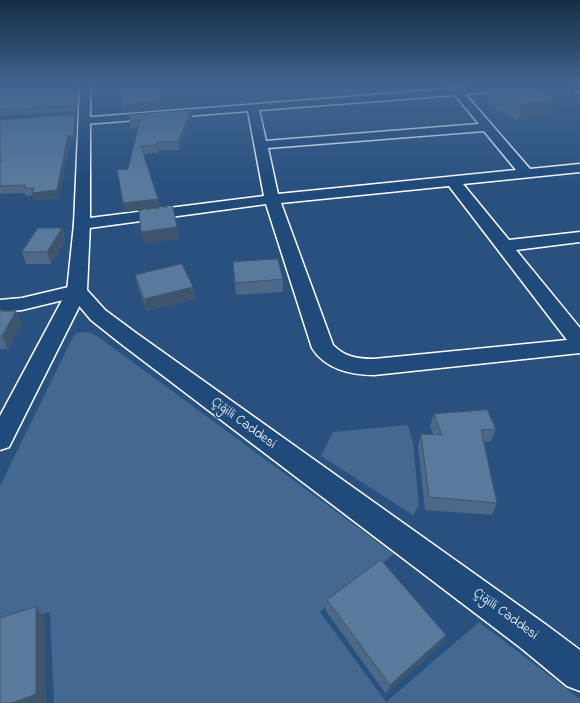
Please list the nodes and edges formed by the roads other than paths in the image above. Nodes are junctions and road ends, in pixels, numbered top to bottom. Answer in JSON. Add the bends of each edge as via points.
{"nodes":[{"id":1,"x":80,"y":119,"type":"edge"},
{"id":2,"x":255,"y":119,"type":"edge"},
{"id":3,"x":479,"y":119,"type":"edge"},
{"id":4,"x":486,"y":127,"type":"junction"},
{"id":5,"x":260,"y":145,"type":"junction"},
{"id":6,"x":580,"y":168,"type":"edge"},
{"id":7,"x":526,"y":173,"type":"junction"},
{"id":8,"x":452,"y":180,"type":"junction"},
{"id":9,"x":272,"y":199,"type":"junction"},
{"id":10,"x":82,"y":224,"type":"junction"},
{"id":11,"x":580,"y":238,"type":"edge"},
{"id":12,"x":504,"y":246,"type":"junction"},
{"id":13,"x":77,"y":291,"type":"junction"},
{"id":14,"x":0,"y":306,"type":"edge"},
{"id":15,"x":580,"y":342,"type":"edge"},
{"id":16,"x":580,"y":346,"type":"edge"},
{"id":17,"x":0,"y":440,"type":"edge"},
{"id":18,"x":580,"y":673,"type":"edge"}],
"edges":[{"from":1,"to":10,"type":"street"},
{"from":2,"to":5,"type":"street"},
{"from":3,"to":4,"type":"street"},
{"from":4,"to":5,"type":"street"},
{"from":4,"to":7,"type":"street"},
{"from":5,"to":9,"type":"street"},
{"from":6,"to":7,"type":"street"},
{"from":7,"to":8,"type":"street"},
{"from":8,"to":9,"type":"street"},
{"from":8,"to":12,"type":"street"},
{"from":9,"to":10,"type":"street"},
{"from":9,"to":16,"type":"street","via":[[323,348],[343,363],[358,367],[374,367]]},
{"from":10,"to":13,"type":"street"},
{"from":11,"to":12,"type":"street"},
{"from":12,"to":15,"type":"street"},
{"from":13,"to":14,"type":"street","via":[[22,304]]},
{"from":13,"to":17,"type":"street"},
{"from":13,"to":18,"type":"street","name":"Çiğilli Caddesi","via":[[98,315],[134,343],[527,631]]}]}
